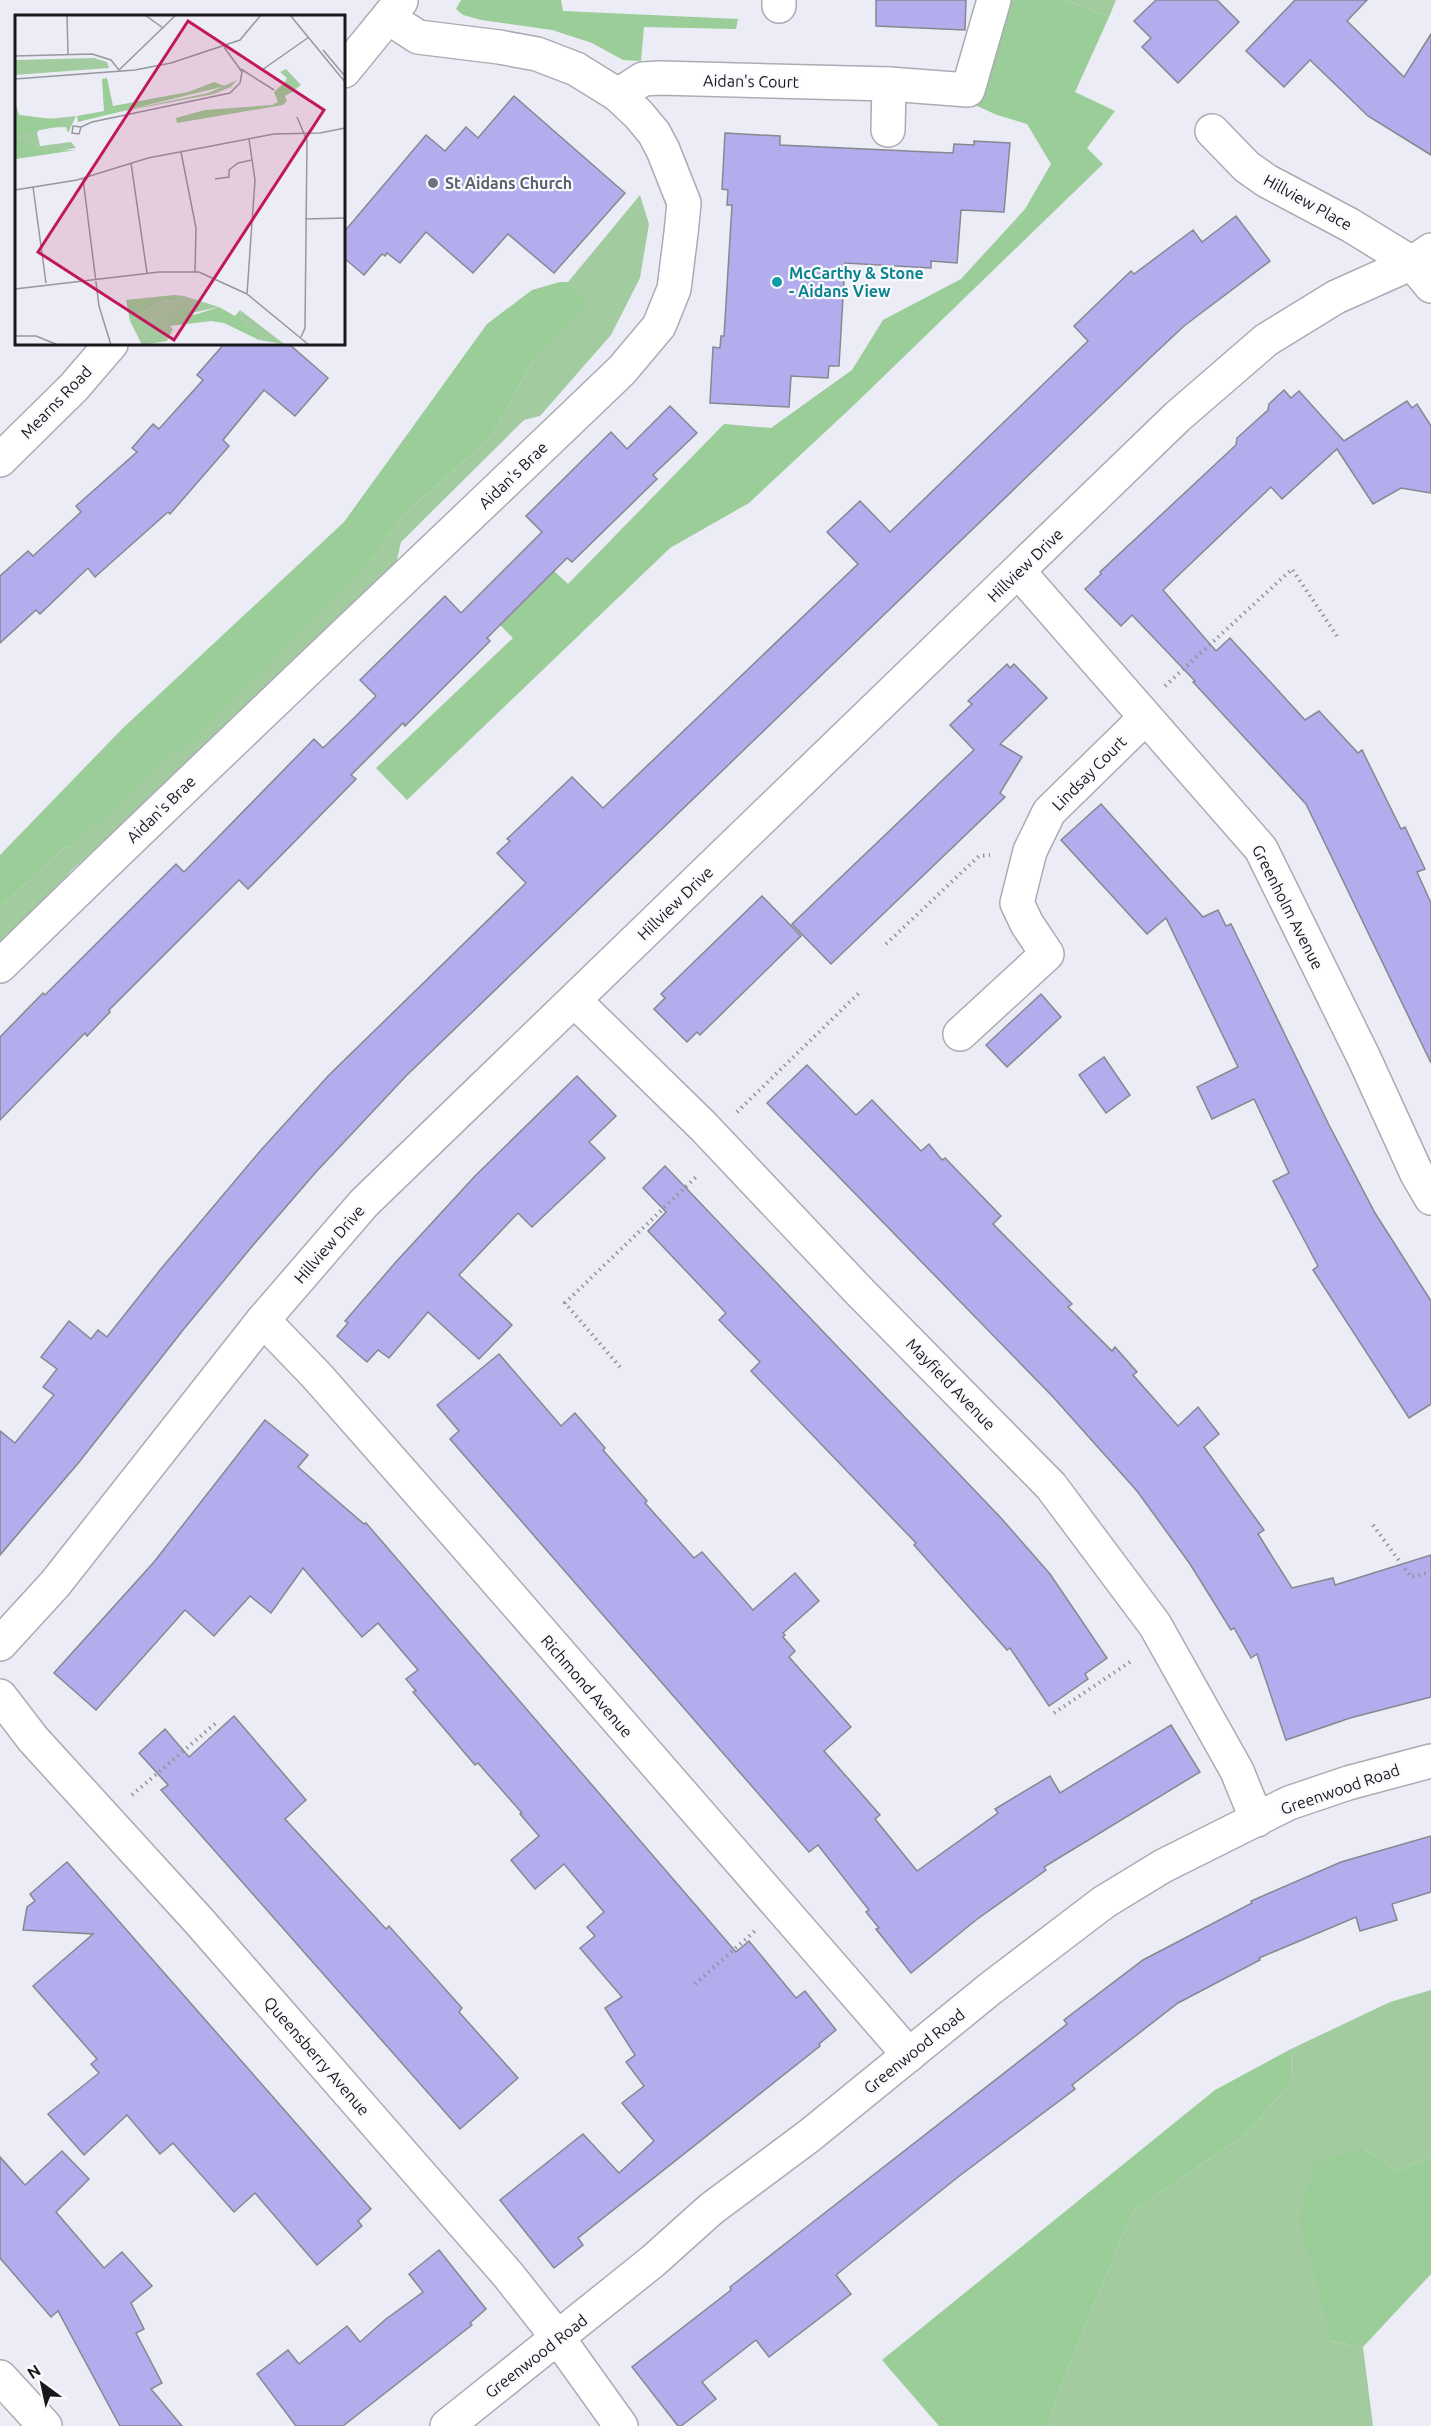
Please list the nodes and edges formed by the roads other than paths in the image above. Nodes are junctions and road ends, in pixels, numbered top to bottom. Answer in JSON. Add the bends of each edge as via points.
{"nodes":[{"id":1,"x":994,"y":0,"type":"edge"},
{"id":2,"x":396,"y":9,"type":"edge"},
{"id":3,"x":345,"y":70,"type":"edge"},
{"id":4,"x":890,"y":84,"type":"junction"},
{"id":5,"x":618,"y":95,"type":"junction"},
{"id":6,"x":888,"y":130,"type":"dead end"},
{"id":7,"x":1212,"y":130,"type":"dead end"},
{"id":8,"x":1425,"y":266,"type":"edge"},
{"id":9,"x":110,"y":345,"type":"edge"},
{"id":10,"x":0,"y":460,"type":"edge"},
{"id":11,"x":1019,"y":572,"type":"junction"},
{"id":12,"x":1142,"y":714,"type":"junction"},
{"id":13,"x":0,"y":966,"type":"edge"},
{"id":14,"x":575,"y":1001,"type":"junction"},
{"id":15,"x":960,"y":1034,"type":"dead end"},
{"id":16,"x":1431,"y":1198,"type":"edge"},
{"id":17,"x":263,"y":1320,"type":"junction"},
{"id":18,"x":0,"y":1644,"type":"edge"},
{"id":19,"x":0,"y":1696,"type":"edge"},
{"id":20,"x":1431,"y":1761,"type":"edge"},
{"id":21,"x":1257,"y":1820,"type":"junction"},
{"id":22,"x":909,"y":2055,"type":"junction"},
{"id":23,"x":558,"y":2338,"type":"junction"},
{"id":24,"x":0,"y":2378,"type":"edge"},
{"id":25,"x":45,"y":2426,"type":"edge"},
{"id":26,"x":447,"y":2426,"type":"edge"},
{"id":27,"x":621,"y":2426,"type":"edge"}],
"edges":[{"from":1,"to":4,"type":"street","name":"Aidan's Court","via":[[968,90]]},
{"from":2,"to":3,"type":"street"},
{"from":2,"to":5,"type":"street","name":"Aidan's Brae","via":[[418,37],[537,54],[591,77]]},
{"from":4,"to":5,"type":"street","name":"Aidan's Court","via":[[660,78],[643,80]]},
{"from":4,"to":6,"type":"street"},
{"from":5,"to":13,"type":"street","name":"Aidan's Brae","via":[[654,133],[684,203],[674,289],[659,326],[622,370]]},
{"from":7,"to":8,"type":"street","name":"Hillview Place","via":[[1267,181]]},
{"from":8,"to":11,"type":"street","name":"Hillview Drive","via":[[1336,297],[1266,340],[1177,417]]},
{"from":9,"to":10,"type":"street","name":"Mearns Road"},
{"from":11,"to":12,"type":"street","name":"Greenholm Avenue"},
{"from":11,"to":14,"type":"street","name":"Hillview Drive"},
{"from":12,"to":15,"type":"street","name":"Lindsay Court","via":[[1049,812],[1030,851],[1017,903],[1047,954]]},
{"from":12,"to":16,"type":"street","name":"Greenholm Avenue","via":[[1261,849]]},
{"from":14,"to":17,"type":"street","name":"Hillview Drive","via":[[364,1203]]},
{"from":14,"to":21,"type":"street","name":"Mayfield Avenue","via":[[718,1142],[1051,1486],[1163,1640],[1237,1771]]},
{"from":17,"to":18,"type":"street","name":"Hillview Drive","via":[[55,1584]]},
{"from":17,"to":22,"type":"street","name":"Richmond Avenue","via":[[470,1550]]},
{"from":19,"to":23,"type":"street","name":"Queensberry Avenue","via":[[33,1739],[231,1957],[501,2267]]},
{"from":20,"to":21,"type":"street","name":"Greenwood Road","via":[[1289,1803]]},
{"from":21,"to":22,"type":"street","name":"Greenwood Road","via":[[1163,1866],[1104,1902]]},
{"from":22,"to":23,"type":"street","name":"Greenwood Road","via":[[711,2210]]},
{"from":23,"to":26,"type":"street","name":"Greenwood Road"},
{"from":23,"to":27,"type":"street","name":"Queensberry Avenue"},
{"from":24,"to":25,"type":"street"}]}
